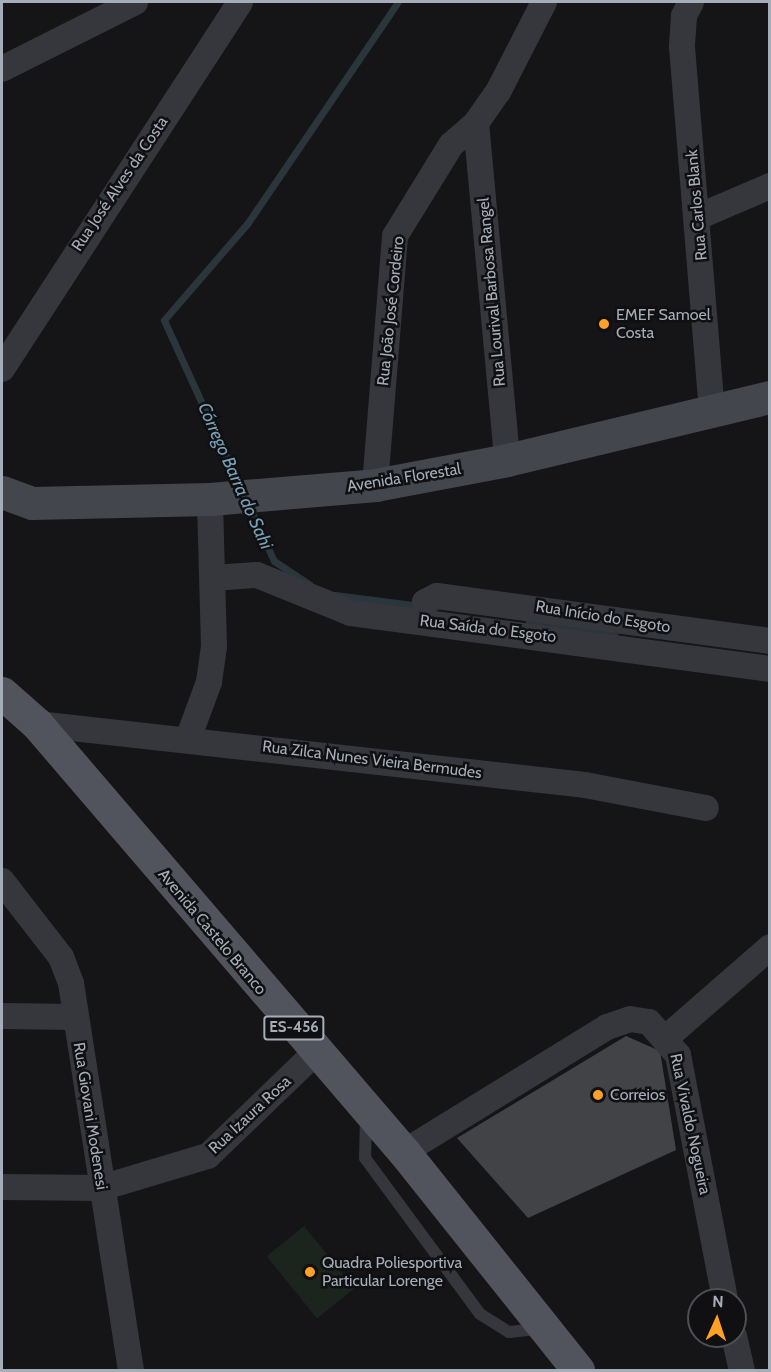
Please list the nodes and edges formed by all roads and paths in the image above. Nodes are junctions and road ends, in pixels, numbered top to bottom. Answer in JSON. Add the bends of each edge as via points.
{"nodes":[{"id":1,"x":135,"y":2,"type":"edge"},
{"id":2,"x":240,"y":2,"type":"edge"},
{"id":3,"x":544,"y":2,"type":"edge"},
{"id":4,"x":691,"y":2,"type":"edge"},
{"id":5,"x":2,"y":69,"type":"edge"},
{"id":6,"x":476,"y":123,"type":"junction"},
{"id":7,"x":770,"y":186,"type":"edge"},
{"id":8,"x":700,"y":216,"type":"junction"},
{"id":9,"x":2,"y":369,"type":"edge"},
{"id":10,"x":770,"y":397,"type":"edge"},
{"id":11,"x":712,"y":410,"type":"junction"},
{"id":12,"x":507,"y":460,"type":"junction"},
{"id":13,"x":375,"y":485,"type":"junction"},
{"id":14,"x":2,"y":492,"type":"edge"},
{"id":15,"x":210,"y":499,"type":"junction"},
{"id":16,"x":32,"y":504,"type":"junction"},
{"id":17,"x":2,"y":518,"type":"edge"},
{"id":18,"x":213,"y":578,"type":"junction"},
{"id":19,"x":423,"y":621,"type":"junction"},
{"id":20,"x":770,"y":641,"type":"edge"},
{"id":21,"x":770,"y":669,"type":"edge"},
{"id":22,"x":2,"y":693,"type":"edge"},
{"id":23,"x":37,"y":724,"type":"junction"},
{"id":24,"x":188,"y":739,"type":"junction"},
{"id":25,"x":706,"y":808,"type":"dead end"},
{"id":26,"x":2,"y":881,"type":"edge"},
{"id":27,"x":768,"y":950,"type":"edge"},
{"id":28,"x":2,"y":1016,"type":"edge"},
{"id":29,"x":75,"y":1017,"type":"junction"},
{"id":30,"x":668,"y":1037,"type":"junction"},
{"id":31,"x":315,"y":1053,"type":"junction"},
{"id":32,"x":367,"y":1111,"type":"junction"},
{"id":33,"x":404,"y":1152,"type":"junction"},
{"id":34,"x":2,"y":1187,"type":"edge"},
{"id":35,"x":101,"y":1188,"type":"junction"},
{"id":36,"x":723,"y":1288,"type":"edge"},
{"id":37,"x":548,"y":1329,"type":"junction"},
{"id":38,"x":737,"y":1348,"type":"edge"},
{"id":39,"x":131,"y":1371,"type":"edge"},
{"id":40,"x":578,"y":1371,"type":"edge"},
{"id":41,"x":742,"y":1371,"type":"edge"}],
"edges":[{"from":1,"to":5,"type":"street"},
{"from":2,"to":9,"type":"street","name":"Rua José Alves da Costa"},
{"from":3,"to":6,"type":"street","name":"Rua João José Cordeiro"},
{"from":4,"to":8,"type":"street","name":"Rua Carlos Blank","via":[[682,47]]},
{"from":6,"to":12,"type":"street","name":"Rua Lourival Barbosa Rangel"},
{"from":6,"to":13,"type":"street","name":"Rua João José Cordeiro","via":[[450,145],[395,236]]},
{"from":7,"to":8,"type":"street"},
{"from":8,"to":11,"type":"street","name":"Rua Carlos Blank"},
{"from":10,"to":11,"type":"main road","name":"Avenida Florestal"},
{"from":11,"to":12,"type":"main road","name":"Avenida Florestal"},
{"from":12,"to":13,"type":"main road","name":"Avenida Florestal"},
{"from":13,"to":15,"type":"main road","name":"Avenida Florestal"},
{"from":14,"to":16,"type":"main road","name":"Avenida Florestal"},
{"from":15,"to":16,"type":"main road","name":"Avenida Florestal"},
{"from":15,"to":18,"type":"street"},
{"from":16,"to":17,"type":"main road","name":"Avenida Florestal"},
{"from":18,"to":19,"type":"street","name":"Rua Saída do Esgoto","via":[[257,575],[351,613]]},
{"from":18,"to":24,"type":"street","via":[[212,666]]},
{"from":19,"to":20,"type":"street","name":"Rua Início do Esgoto","via":[[425,602],[437,596]]},
{"from":19,"to":21,"type":"street","name":"Rua Saída do Esgoto"},
{"from":22,"to":23,"type":"main road","name":"Avenida Castelo Branco","number":"ES-456"},
{"from":23,"to":24,"type":"street","name":"Rua Zilca Nunes Vieira Bermudes"},
{"from":23,"to":31,"type":"main road","name":"Avenida Castelo Branco","number":"ES-456"},
{"from":24,"to":25,"type":"street","name":"Rua Zilca Nunes Vieira Bermudes","via":[[585,785]]},
{"from":26,"to":29,"type":"street","name":"Rua Giovani Modenesi","via":[[61,957]]},
{"from":27,"to":30,"type":"street"},
{"from":28,"to":29,"type":"street"},
{"from":29,"to":35,"type":"street","name":"Rua Giovani Modenesi"},
{"from":30,"to":33,"type":"street","name":"Rua Vivaldo Nogueira","via":[[649,1022],[630,1019],[607,1027]]},
{"from":30,"to":36,"type":"street","name":"Rua Vivaldo Nogueira","via":[[678,1055]]},
{"from":31,"to":32,"type":"main road","name":"Avenida Castelo Branco","number":"ES-456"},
{"from":31,"to":35,"type":"street","name":"Rua Izaura Rosa","via":[[207,1156]]},
{"from":32,"to":33,"type":"main road","name":"Avenida Castelo Branco","number":"ES-456"},
{"from":32,"to":37,"type":"lane","via":[[365,1158],[480,1314],[509,1332]]},
{"from":33,"to":37,"type":"main road","name":"Avenida Castelo Branco","number":"ES-456"},
{"from":34,"to":35,"type":"street","name":"Rua Izaura Rosa"},
{"from":35,"to":39,"type":"street","name":"Rua Giovani Modenesi"},
{"from":37,"to":40,"type":"main road","name":"Avenida Castelo Branco","number":"ES-456"},
{"from":38,"to":41,"type":"street"}]}
